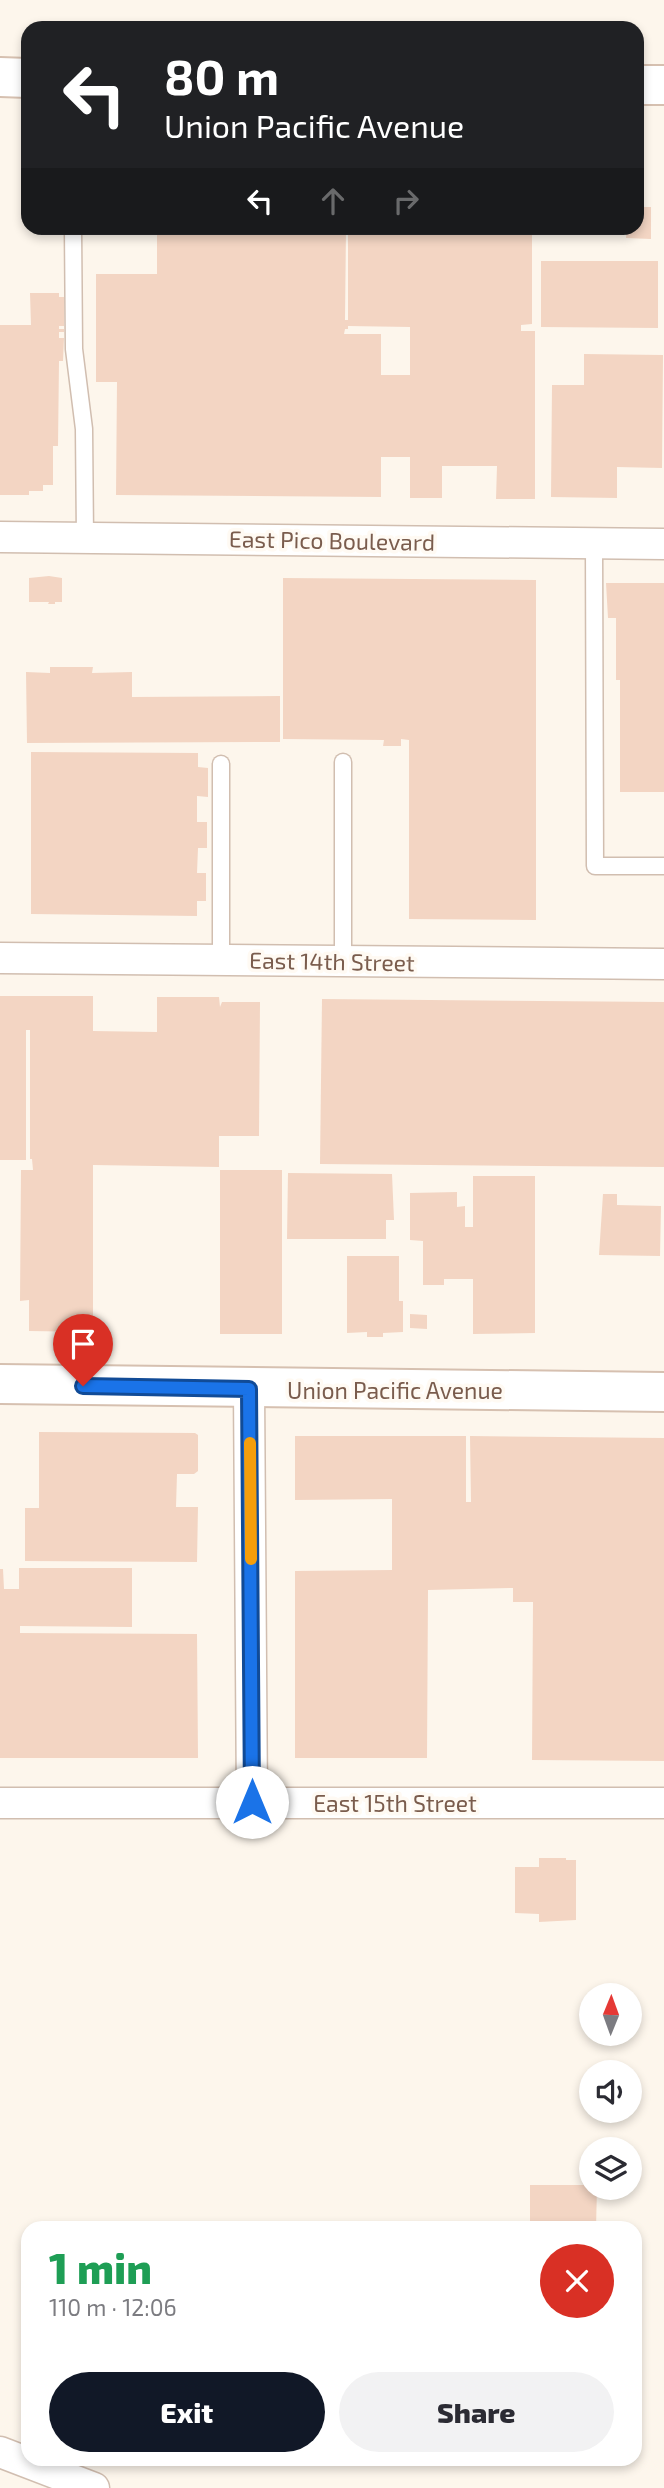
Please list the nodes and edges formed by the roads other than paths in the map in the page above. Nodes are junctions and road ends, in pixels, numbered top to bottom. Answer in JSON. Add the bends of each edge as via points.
{"nodes":[{"id":1,"x":0,"y":77,"type":"edge"},
{"id":2,"x":21,"y":78,"type":"edge"},
{"id":3,"x":644,"y":85,"type":"edge"},
{"id":4,"x":664,"y":85,"type":"edge"},
{"id":5,"x":73,"y":235,"type":"edge"},
{"id":6,"x":0,"y":537,"type":"edge"},
{"id":7,"x":85,"y":538,"type":"junction"},
{"id":8,"x":594,"y":543,"type":"junction"},
{"id":9,"x":664,"y":544,"type":"edge"},
{"id":10,"x":343,"y":762,"type":"dead end"},
{"id":11,"x":221,"y":764,"type":"dead end"},
{"id":12,"x":664,"y":866,"type":"edge"},
{"id":13,"x":0,"y":958,"type":"edge"},
{"id":14,"x":221,"y":960,"type":"junction"},
{"id":15,"x":343,"y":961,"type":"junction"},
{"id":16,"x":664,"y":964,"type":"edge"},
{"id":17,"x":0,"y":1384,"type":"edge"},
{"id":18,"x":249,"y":1389,"type":"junction"},
{"id":19,"x":664,"y":1392,"type":"edge"},
{"id":20,"x":0,"y":1802,"type":"edge"},
{"id":21,"x":252,"y":1802,"type":"junction"},
{"id":22,"x":664,"y":1803,"type":"edge"},
{"id":23,"x":0,"y":2452,"type":"edge"},
{"id":24,"x":21,"y":2460,"type":"edge"},
{"id":25,"x":37,"y":2466,"type":"edge"},
{"id":26,"x":94,"y":2488,"type":"edge"}],
"edges":[{"from":1,"to":2,"type":"street"},
{"from":3,"to":4,"type":"street"},
{"from":5,"to":7,"type":"lane","via":[[74,349],[84,429]]},
{"from":6,"to":7,"type":"street","name":"East Pico Boulevard"},
{"from":7,"to":8,"type":"street","name":"East Pico Boulevard"},
{"from":8,"to":9,"type":"street","name":"East Pico Boulevard"},
{"from":8,"to":12,"type":"lane","via":[[595,866]]},
{"from":10,"to":15,"type":"lane"},
{"from":11,"to":14,"type":"lane"},
{"from":13,"to":14,"type":"street","name":"East 14th Street"},
{"from":14,"to":15,"type":"street","name":"East 14th Street"},
{"from":15,"to":16,"type":"street","name":"East 14th Street"},
{"from":17,"to":18,"type":"street","name":"Union Pacific Avenue"},
{"from":18,"to":19,"type":"street","name":"Union Pacific Avenue"},
{"from":18,"to":21,"type":"street"},
{"from":20,"to":21,"type":"street","name":"East 15th Street"},
{"from":21,"to":22,"type":"street","name":"East 15th Street"},
{"from":23,"to":24,"type":"street"},
{"from":25,"to":26,"type":"street"}]}
